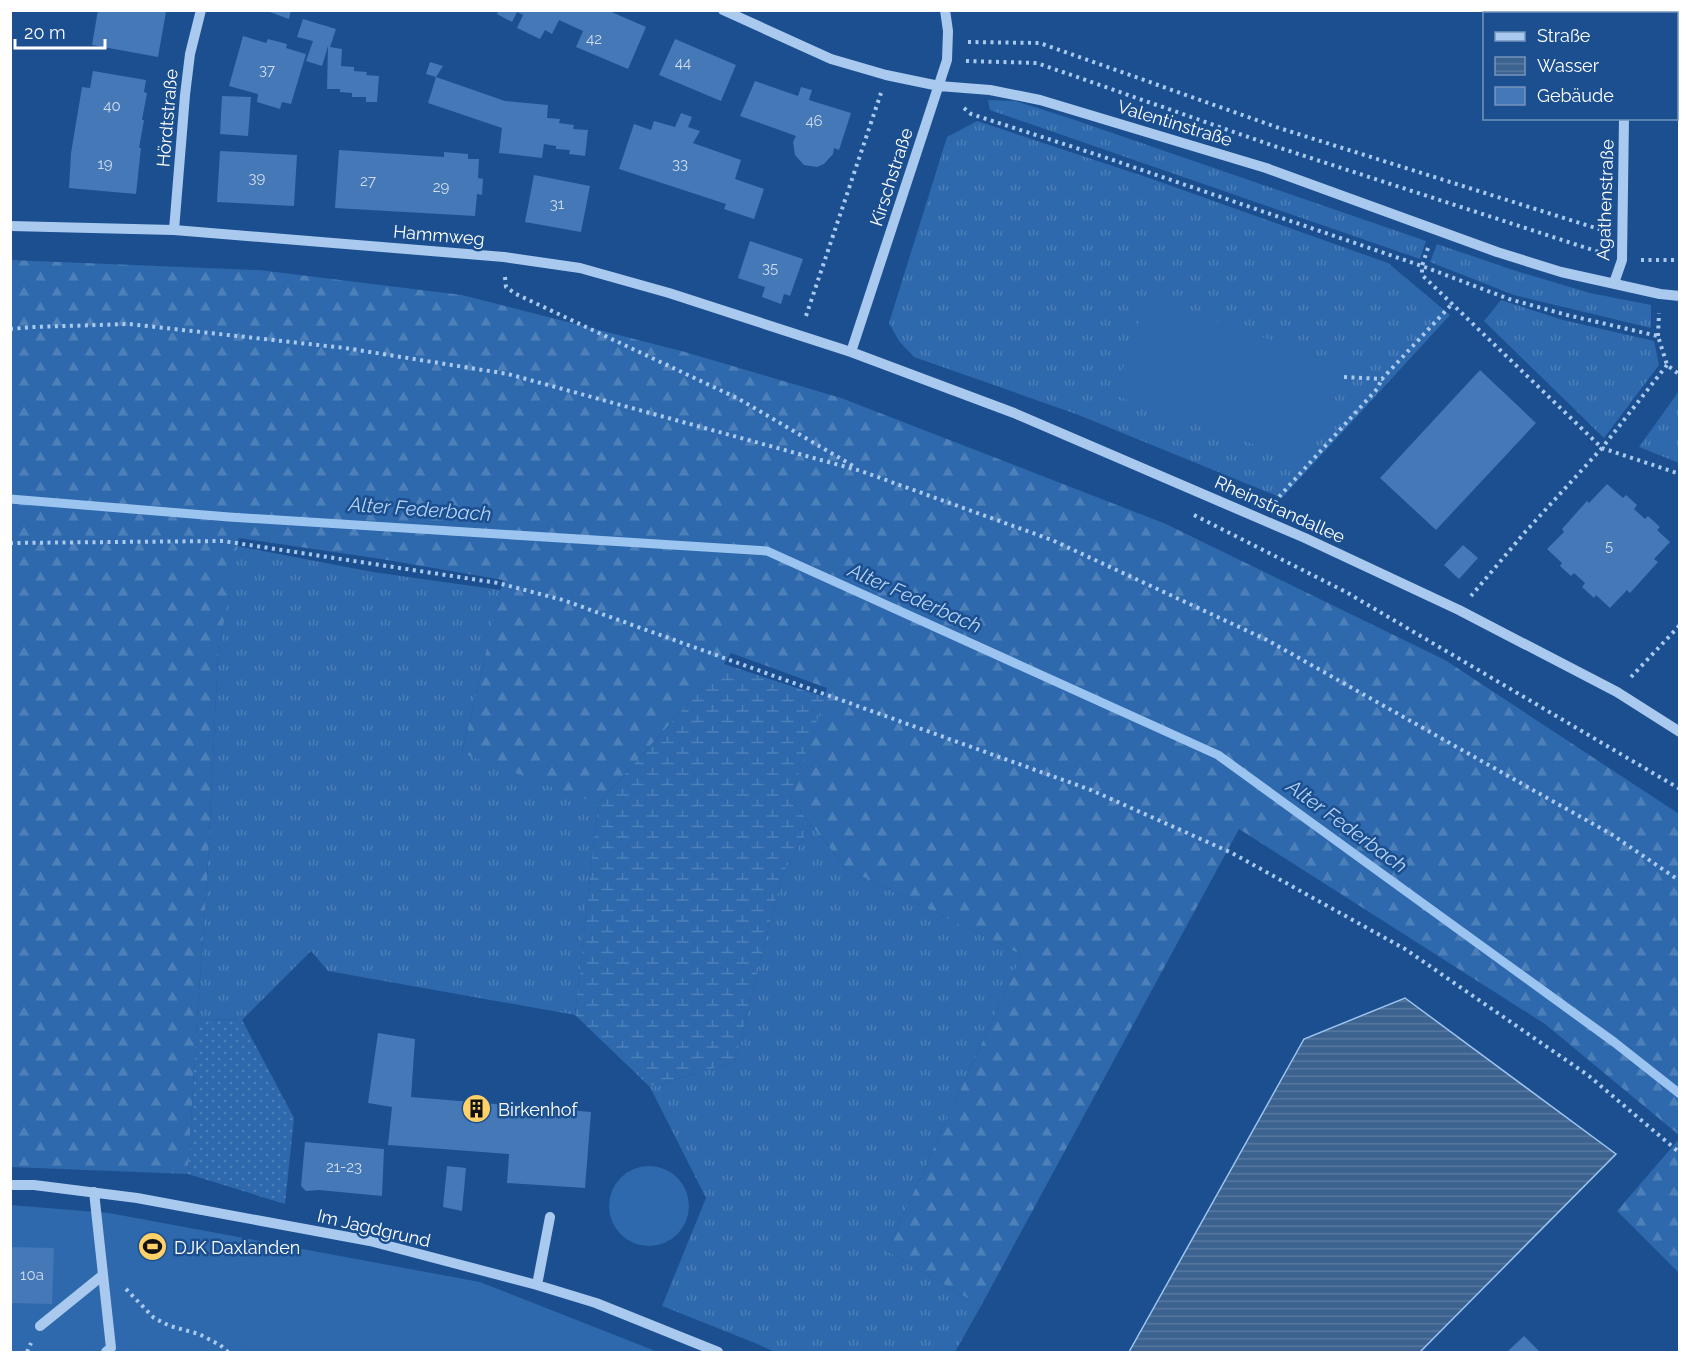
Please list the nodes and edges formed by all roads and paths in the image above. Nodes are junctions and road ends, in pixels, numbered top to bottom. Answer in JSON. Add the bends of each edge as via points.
{"nodes":[{"id":1,"x":201,"y":10,"type":"edge"},
{"id":2,"x":723,"y":10,"type":"edge"},
{"id":3,"x":945,"y":10,"type":"edge"},
{"id":4,"x":948,"y":41,"type":"junction"},
{"id":5,"x":947,"y":60,"type":"junction"},
{"id":6,"x":886,"y":75,"type":"junction"},
{"id":7,"x":939,"y":86,"type":"junction"},
{"id":8,"x":1624,"y":120,"type":"edge"},
{"id":9,"x":10,"y":226,"type":"edge"},
{"id":10,"x":174,"y":230,"type":"junction"},
{"id":11,"x":1623,"y":237,"type":"junction"},
{"id":12,"x":504,"y":256,"type":"junction"},
{"id":13,"x":1622,"y":260,"type":"junction"},
{"id":14,"x":1680,"y":260,"type":"edge"},
{"id":15,"x":1422,"y":266,"type":"junction"},
{"id":16,"x":1614,"y":283,"type":"junction"},
{"id":17,"x":1680,"y":296,"type":"edge"},
{"id":18,"x":1452,"y":303,"type":"junction"},
{"id":19,"x":10,"y":329,"type":"edge"},
{"id":20,"x":800,"y":336,"type":"junction"},
{"id":21,"x":851,"y":352,"type":"junction"},
{"id":22,"x":1667,"y":365,"type":"junction"},
{"id":23,"x":1680,"y":375,"type":"edge"},
{"id":24,"x":1344,"y":377,"type":"dead end"},
{"id":25,"x":1382,"y":379,"type":"junction"},
{"id":26,"x":1602,"y":448,"type":"junction"},
{"id":27,"x":861,"y":471,"type":"junction"},
{"id":28,"x":1680,"y":474,"type":"edge"},
{"id":29,"x":1277,"y":499,"type":"dead end"},
{"id":30,"x":10,"y":543,"type":"edge"},
{"id":31,"x":1346,"y":592,"type":"dead end"},
{"id":32,"x":1459,"y":610,"type":"junction"},
{"id":33,"x":1680,"y":625,"type":"edge"},
{"id":34,"x":1617,"y":692,"type":"junction"},
{"id":35,"x":1680,"y":732,"type":"edge"},
{"id":36,"x":1680,"y":789,"type":"edge"},
{"id":37,"x":1680,"y":881,"type":"edge"},
{"id":38,"x":1680,"y":1153,"type":"edge"},
{"id":39,"x":10,"y":1185,"type":"edge"},
{"id":40,"x":94,"y":1192,"type":"junction"},
{"id":41,"x":550,"y":1217,"type":"dead end"},
{"id":42,"x":103,"y":1275,"type":"junction"},
{"id":43,"x":537,"y":1285,"type":"junction"},
{"id":44,"x":40,"y":1326,"type":"dead end"},
{"id":45,"x":106,"y":1353,"type":"edge"},
{"id":46,"x":228,"y":1353,"type":"edge"},
{"id":47,"x":718,"y":1353,"type":"edge"}],
"edges":[{"from":1,"to":10,"type":"street","name":"Hördtstraße","via":[[190,54]]},
{"from":2,"to":6,"type":"street","name":"Valentinstraße","via":[[831,59]]},
{"from":3,"to":4,"type":"street","name":"Kirschstraße"},
{"from":4,"to":5,"type":"street","name":"Kirschstraße"},
{"from":4,"to":11,"type":"path","via":[[1040,43],[1276,127]]},
{"from":5,"to":7,"type":"street","name":"Kirschstraße"},
{"from":5,"to":13,"type":"path","via":[[1037,63],[1271,145]]},
{"from":6,"to":7,"type":"street","name":"Valentinstraße"},
{"from":6,"to":20,"type":"path"},
{"from":7,"to":15,"type":"path","via":[[971,114]]},
{"from":7,"to":16,"type":"street","name":"Valentinstraße","via":[[990,90],[1040,100],[1266,168],[1497,252]]},
{"from":7,"to":21,"type":"street","name":"Kirschstraße"},
{"from":8,"to":11,"type":"street","name":"Agathenstraße"},
{"from":9,"to":10,"type":"street","name":"Hammweg"},
{"from":10,"to":12,"type":"street","name":"Hammweg"},
{"from":11,"to":13,"type":"street","name":"Agathenstraße"},
{"from":12,"to":20,"type":"street","name":"Hammweg","via":[[580,268]]},
{"from":12,"to":27,"type":"path","via":[[506,287],[516,294],[739,399]]},
{"from":13,"to":14,"type":"path"},
{"from":13,"to":16,"type":"street","name":"Agathenstraße"},
{"from":15,"to":18,"type":"path","via":[[1422,275]]},
{"from":15,"to":22,"type":"path","via":[[1509,298],[1658,336]]},
{"from":16,"to":17,"type":"street","name":"Valentinstraße"},
{"from":18,"to":25,"type":"path"},
{"from":18,"to":26,"type":"path"},
{"from":19,"to":27,"type":"path","via":[[129,324],[345,348],[508,374]]},
{"from":20,"to":21,"type":"street","name":"Hammweg"},
{"from":21,"to":32,"type":"street","name":"Rheinstrandallee","via":[[1014,412],[1326,547]]},
{"from":22,"to":23,"type":"path"},
{"from":22,"to":26,"type":"path"},
{"from":24,"to":25,"type":"path"},
{"from":25,"to":29,"type":"path"},
{"from":26,"to":28,"type":"path"},
{"from":26,"to":32,"type":"path"},
{"from":27,"to":37,"type":"path","via":[[1052,540],[1267,640],[1611,834]]},
{"from":30,"to":38,"type":"path","via":[[223,541],[498,583],[563,600],[1091,790],[1232,853],[1405,949],[1589,1076]]},
{"from":31,"to":36,"type":"path"},
{"from":32,"to":34,"type":"street","name":"Rheinstrandallee"},
{"from":33,"to":34,"type":"path"},
{"from":34,"to":35,"type":"street","name":"Rheinstrandallee"},
{"from":39,"to":40,"type":"street","name":"Im Jagdgrund"},
{"from":40,"to":42,"type":"street"},
{"from":40,"to":43,"type":"street","name":"Im Jagdgrund","via":[[370,1241]]},
{"from":41,"to":43,"type":"street"},
{"from":42,"to":44,"type":"street"},
{"from":42,"to":45,"type":"street","via":[[111,1348]]},
{"from":42,"to":46,"type":"path","via":[[125,1288],[154,1318],[199,1334]]},
{"from":43,"to":47,"type":"street","name":"Im Jagdgrund","via":[[596,1303]]}]}
